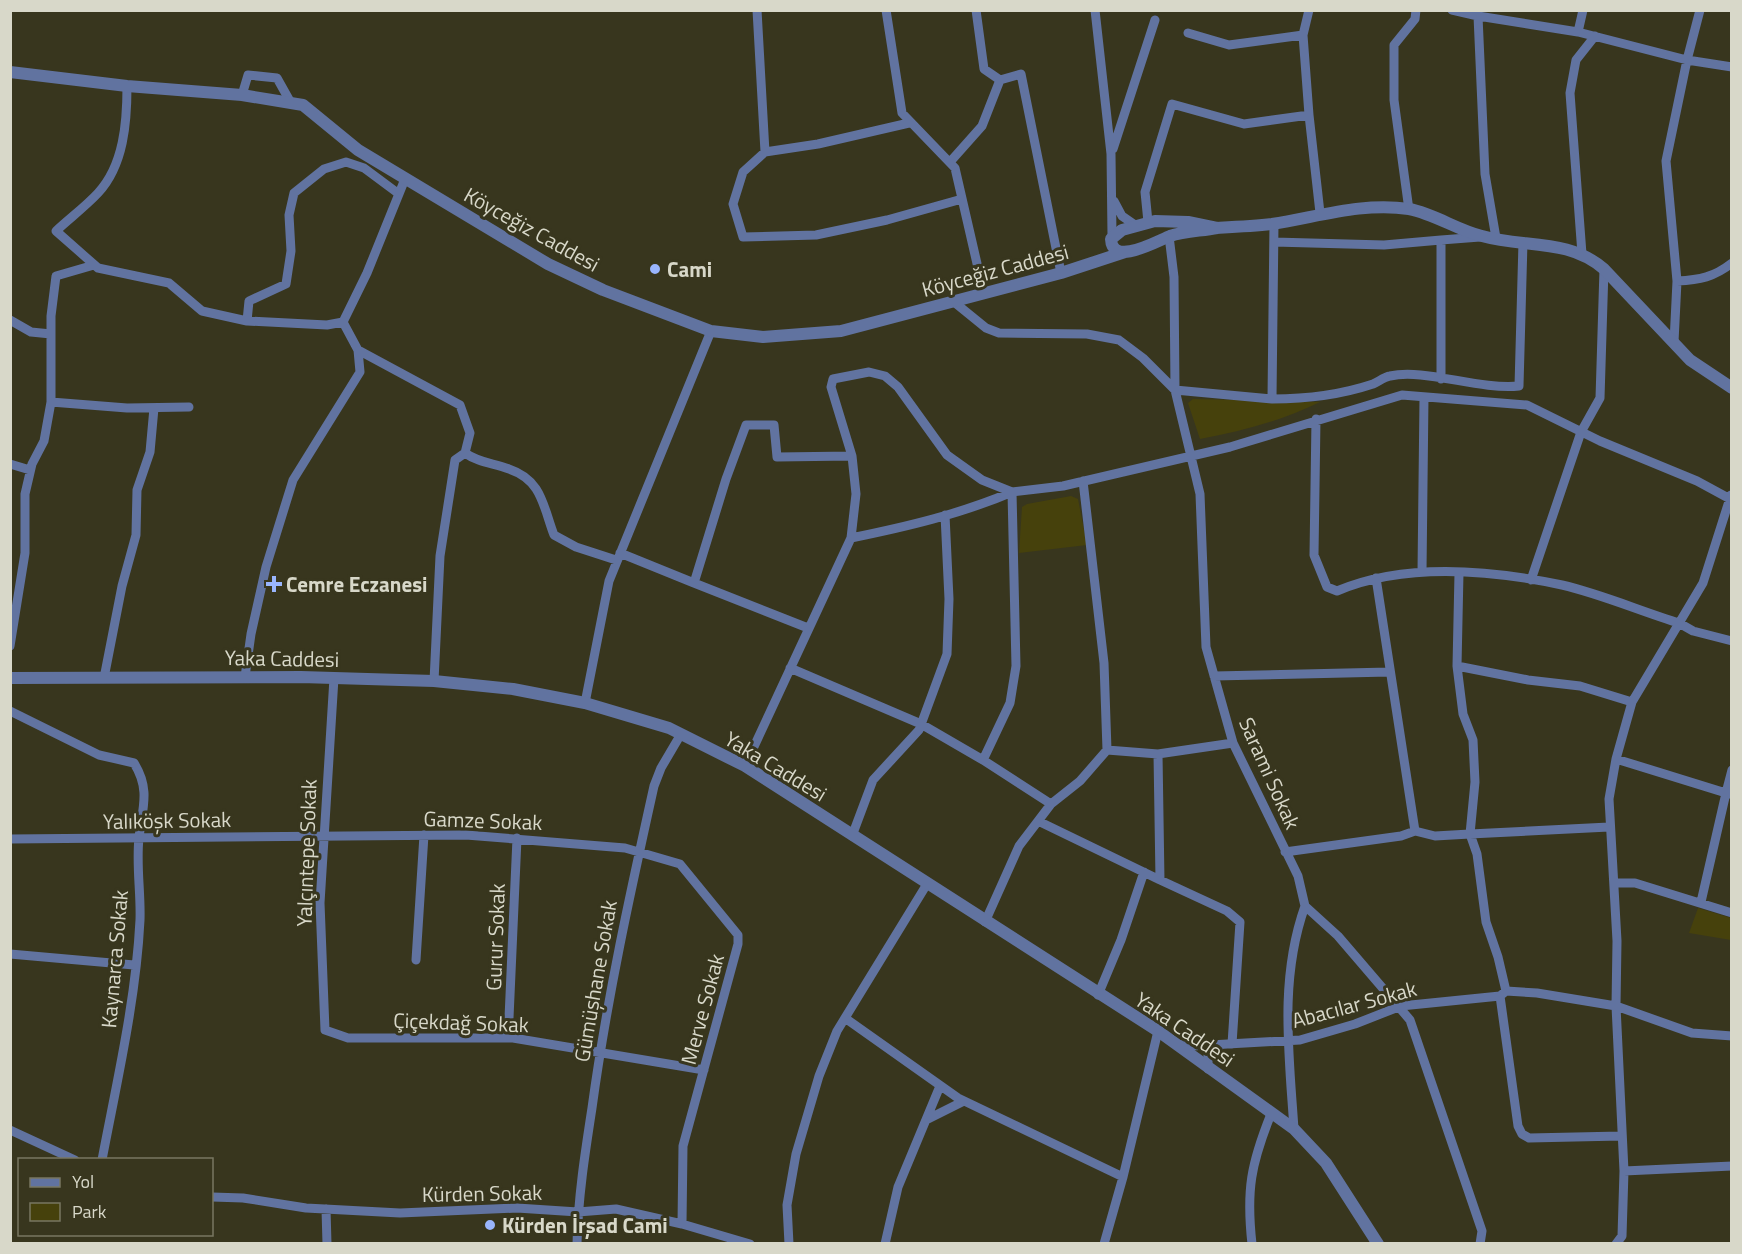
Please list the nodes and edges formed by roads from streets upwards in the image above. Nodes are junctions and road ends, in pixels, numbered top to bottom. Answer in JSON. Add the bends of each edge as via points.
{"nodes":[{"id":1,"x":757,"y":10,"type":"edge"},
{"id":2,"x":886,"y":10,"type":"edge"},
{"id":3,"x":976,"y":10,"type":"edge"},
{"id":4,"x":1095,"y":10,"type":"edge"},
{"id":5,"x":1309,"y":10,"type":"edge"},
{"id":6,"x":1416,"y":10,"type":"edge"},
{"id":7,"x":1452,"y":10,"type":"edge"},
{"id":8,"x":1508,"y":10,"type":"edge"},
{"id":9,"x":1582,"y":10,"type":"edge"},
{"id":10,"x":1700,"y":10,"type":"edge"},
{"id":11,"x":1478,"y":16,"type":"junction"},
{"id":12,"x":1155,"y":20,"type":"dead end"},
{"id":13,"x":1506,"y":21,"type":"junction"},
{"id":14,"x":1578,"y":32,"type":"junction"},
{"id":15,"x":1188,"y":33,"type":"dead end"},
{"id":16,"x":1303,"y":35,"type":"junction"},
{"id":17,"x":1595,"y":36,"type":"junction"},
{"id":18,"x":1687,"y":60,"type":"junction"},
{"id":19,"x":1731,"y":67,"type":"edge"},
{"id":20,"x":10,"y":72,"type":"edge"},
{"id":21,"x":1000,"y":80,"type":"junction"},
{"id":22,"x":127,"y":86,"type":"junction"},
{"id":23,"x":242,"y":95,"type":"junction"},
{"id":24,"x":291,"y":103,"type":"junction"},
{"id":25,"x":1309,"y":115,"type":"junction"},
{"id":26,"x":909,"y":123,"type":"junction"},
{"id":27,"x":765,"y":152,"type":"junction"},
{"id":28,"x":1111,"y":154,"type":"junction"},
{"id":29,"x":950,"y":162,"type":"junction"},
{"id":30,"x":405,"y":179,"type":"junction"},
{"id":31,"x":399,"y":194,"type":"junction"},
{"id":32,"x":1112,"y":195,"type":"junction"},
{"id":33,"x":962,"y":199,"type":"junction"},
{"id":34,"x":1409,"y":210,"type":"junction"},
{"id":35,"x":1320,"y":213,"type":"junction"},
{"id":36,"x":1161,"y":221,"type":"junction"},
{"id":37,"x":1148,"y":222,"type":"junction"},
{"id":38,"x":1274,"y":223,"type":"junction"},
{"id":39,"x":1136,"y":225,"type":"junction"},
{"id":40,"x":1217,"y":228,"type":"junction"},
{"id":41,"x":1169,"y":236,"type":"junction"},
{"id":42,"x":1111,"y":237,"type":"junction"},
{"id":43,"x":1482,"y":237,"type":"junction"},
{"id":44,"x":1496,"y":238,"type":"junction"},
{"id":45,"x":1441,"y":240,"type":"junction"},
{"id":46,"x":1274,"y":242,"type":"junction"},
{"id":47,"x":1523,"y":242,"type":"junction"},
{"id":48,"x":1153,"y":244,"type":"junction"},
{"id":49,"x":1125,"y":252,"type":"junction"},
{"id":50,"x":1582,"y":254,"type":"junction"},
{"id":51,"x":1731,"y":263,"type":"edge"},
{"id":52,"x":1173,"y":264,"type":"junction"},
{"id":53,"x":94,"y":265,"type":"junction"},
{"id":54,"x":1085,"y":265,"type":"junction"},
{"id":55,"x":1604,"y":269,"type":"junction"},
{"id":56,"x":1061,"y":273,"type":"junction"},
{"id":57,"x":1677,"y":281,"type":"junction"},
{"id":58,"x":984,"y":294,"type":"junction"},
{"id":59,"x":954,"y":302,"type":"junction"},
{"id":60,"x":10,"y":320,"type":"edge"},
{"id":61,"x":248,"y":321,"type":"junction"},
{"id":62,"x":343,"y":322,"type":"junction"},
{"id":63,"x":711,"y":331,"type":"junction"},
{"id":64,"x":51,"y":334,"type":"junction"},
{"id":65,"x":1674,"y":342,"type":"junction"},
{"id":66,"x":358,"y":350,"type":"junction"},
{"id":67,"x":1441,"y":379,"type":"junction"},
{"id":68,"x":1518,"y":386,"type":"junction"},
{"id":69,"x":1729,"y":386,"type":"edge"},
{"id":70,"x":1175,"y":390,"type":"junction"},
{"id":71,"x":1424,"y":397,"type":"junction"},
{"id":72,"x":1272,"y":399,"type":"junction"},
{"id":73,"x":51,"y":402,"type":"junction"},
{"id":74,"x":1518,"y":405,"type":"junction"},
{"id":75,"x":189,"y":407,"type":"dead end"},
{"id":76,"x":154,"y":408,"type":"junction"},
{"id":77,"x":1316,"y":419,"type":"junction"},
{"id":78,"x":1581,"y":432,"type":"junction"},
{"id":79,"x":465,"y":453,"type":"junction"},
{"id":80,"x":1190,"y":455,"type":"junction"},
{"id":81,"x":852,"y":456,"type":"junction"},
{"id":82,"x":10,"y":464,"type":"edge"},
{"id":83,"x":30,"y":470,"type":"junction"},
{"id":84,"x":1083,"y":481,"type":"junction"},
{"id":85,"x":1012,"y":492,"type":"junction"},
{"id":86,"x":1731,"y":498,"type":"edge"},
{"id":87,"x":945,"y":515,"type":"junction"},
{"id":88,"x":851,"y":538,"type":"junction"},
{"id":89,"x":618,"y":557,"type":"junction"},
{"id":90,"x":1422,"y":572,"type":"junction"},
{"id":91,"x":1459,"y":573,"type":"junction"},
{"id":92,"x":1376,"y":578,"type":"junction"},
{"id":93,"x":1531,"y":580,"type":"junction"},
{"id":94,"x":694,"y":583,"type":"junction"},
{"id":95,"x":1679,"y":623,"type":"junction"},
{"id":96,"x":808,"y":628,"type":"junction"},
{"id":97,"x":1731,"y":641,"type":"edge"},
{"id":98,"x":10,"y":646,"type":"edge"},
{"id":99,"x":1457,"y":666,"type":"junction"},
{"id":100,"x":790,"y":668,"type":"junction"},
{"id":101,"x":1389,"y":672,"type":"junction"},
{"id":102,"x":1214,"y":676,"type":"junction"},
{"id":103,"x":245,"y":677,"type":"junction"},
{"id":104,"x":10,"y":678,"type":"edge"},
{"id":105,"x":104,"y":678,"type":"junction"},
{"id":106,"x":334,"y":678,"type":"junction"},
{"id":107,"x":434,"y":681,"type":"junction"},
{"id":108,"x":1632,"y":702,"type":"junction"},
{"id":109,"x":585,"y":703,"type":"junction"},
{"id":110,"x":10,"y":711,"type":"edge"},
{"id":111,"x":921,"y":724,"type":"junction"},
{"id":112,"x":681,"y":734,"type":"junction"},
{"id":113,"x":1233,"y":743,"type":"junction"},
{"id":114,"x":1107,"y":750,"type":"junction"},
{"id":115,"x":1158,"y":754,"type":"junction"},
{"id":116,"x":1616,"y":759,"type":"junction"},
{"id":117,"x":983,"y":760,"type":"junction"},
{"id":118,"x":745,"y":766,"type":"junction"},
{"id":119,"x":1731,"y":770,"type":"edge"},
{"id":120,"x":1729,"y":793,"type":"edge"},
{"id":121,"x":1051,"y":804,"type":"junction"},
{"id":122,"x":1038,"y":821,"type":"junction"},
{"id":123,"x":1609,"y":827,"type":"junction"},
{"id":124,"x":1415,"y":831,"type":"junction"},
{"id":125,"x":1470,"y":834,"type":"junction"},
{"id":126,"x":424,"y":835,"type":"junction"},
{"id":127,"x":324,"y":836,"type":"junction"},
{"id":128,"x":852,"y":836,"type":"junction"},
{"id":129,"x":139,"y":838,"type":"junction"},
{"id":130,"x":517,"y":838,"type":"junction"},
{"id":131,"x":10,"y":839,"type":"edge"},
{"id":132,"x":639,"y":851,"type":"junction"},
{"id":133,"x":1285,"y":852,"type":"junction"},
{"id":134,"x":1144,"y":872,"type":"junction"},
{"id":135,"x":1160,"y":880,"type":"junction"},
{"id":136,"x":1614,"y":883,"type":"junction"},
{"id":137,"x":927,"y":884,"type":"junction"},
{"id":138,"x":1701,"y":902,"type":"junction"},
{"id":139,"x":1305,"y":906,"type":"junction"},
{"id":140,"x":1731,"y":913,"type":"edge"},
{"id":141,"x":985,"y":922,"type":"junction"},
{"id":142,"x":10,"y":954,"type":"edge"},
{"id":143,"x":416,"y":960,"type":"dead end"},
{"id":144,"x":134,"y":965,"type":"junction"},
{"id":145,"x":1503,"y":994,"type":"junction"},
{"id":146,"x":1098,"y":995,"type":"junction"},
{"id":147,"x":1401,"y":1006,"type":"junction"},
{"id":148,"x":1616,"y":1006,"type":"junction"},
{"id":149,"x":845,"y":1017,"type":"junction"},
{"id":150,"x":325,"y":1030,"type":"joint"},
{"id":151,"x":1158,"y":1031,"type":"junction"},
{"id":152,"x":1731,"y":1036,"type":"edge"},
{"id":153,"x":506,"y":1038,"type":"junction"},
{"id":154,"x":1288,"y":1041,"type":"junction"},
{"id":155,"x":1171,"y":1042,"type":"junction"},
{"id":156,"x":1232,"y":1044,"type":"junction"},
{"id":157,"x":1221,"y":1045,"type":"junction"},
{"id":158,"x":599,"y":1053,"type":"junction"},
{"id":159,"x":1208,"y":1069,"type":"junction"},
{"id":160,"x":704,"y":1070,"type":"junction"},
{"id":161,"x":940,"y":1086,"type":"junction"},
{"id":162,"x":964,"y":1101,"type":"junction"},
{"id":163,"x":1271,"y":1113,"type":"junction"},
{"id":164,"x":927,"y":1119,"type":"junction"},
{"id":165,"x":1294,"y":1129,"type":"junction"},
{"id":166,"x":10,"y":1130,"type":"edge"},
{"id":167,"x":1621,"y":1136,"type":"junction"},
{"id":168,"x":71,"y":1158,"type":"edge"},
{"id":169,"x":102,"y":1158,"type":"edge"},
{"id":170,"x":1731,"y":1166,"type":"edge"},
{"id":171,"x":1624,"y":1172,"type":"junction"},
{"id":172,"x":1123,"y":1177,"type":"junction"},
{"id":173,"x":213,"y":1197,"type":"edge"},
{"id":174,"x":326,"y":1209,"type":"junction"},
{"id":175,"x":578,"y":1212,"type":"junction"},
{"id":176,"x":682,"y":1224,"type":"junction"},
{"id":177,"x":1622,"y":1241,"type":"edge"},
{"id":178,"x":327,"y":1244,"type":"edge"},
{"id":179,"x":577,"y":1244,"type":"edge"},
{"id":180,"x":750,"y":1244,"type":"edge"},
{"id":181,"x":789,"y":1244,"type":"edge"},
{"id":182,"x":885,"y":1244,"type":"edge"},
{"id":183,"x":1104,"y":1244,"type":"edge"},
{"id":184,"x":1252,"y":1244,"type":"edge"},
{"id":185,"x":1378,"y":1244,"type":"edge"},
{"id":186,"x":1480,"y":1244,"type":"edge"}],
"edges":[{"from":1,"to":27,"type":"street"},
{"from":2,"to":26,"type":"street","via":[[902,114]]},
{"from":3,"to":21,"type":"street","via":[[984,69]]},
{"from":4,"to":28,"type":"street"},
{"from":5,"to":16,"type":"street"},
{"from":6,"to":34,"type":"street","via":[[1415,19],[1394,45],[1394,100]]},
{"from":7,"to":11,"type":"street"},
{"from":8,"to":13,"type":"street"},
{"from":9,"to":14,"type":"street"},
{"from":10,"to":18,"type":"street"},
{"from":11,"to":13,"type":"street"},
{"from":11,"to":44,"type":"street","via":[[1485,174]]},
{"from":12,"to":28,"type":"street"},
{"from":13,"to":14,"type":"street"},
{"from":14,"to":17,"type":"street"},
{"from":15,"to":16,"type":"street","via":[[1228,45]]},
{"from":16,"to":25,"type":"street"},
{"from":17,"to":18,"type":"street"},
{"from":17,"to":50,"type":"street","via":[[1576,60],[1570,93]]},
{"from":18,"to":19,"type":"street"},
{"from":18,"to":57,"type":"street","via":[[1666,161]]},
{"from":20,"to":22,"type":"street","name":"Köyceğiz Caddesi"},
{"from":21,"to":29,"type":"street","via":[[982,126]]},
{"from":21,"to":56,"type":"street","via":[[1021,74]]},
{"from":22,"to":23,"type":"street","name":"Köyceğiz Caddesi"},
{"from":22,"to":53,"type":"street","via":[[127,121],[116,162],[100,192],[56,231]]},
{"from":23,"to":24,"type":"street","name":"Köyceğiz Caddesi"},
{"from":23,"to":24,"type":"street","via":[[248,75],[278,78]]},
{"from":24,"to":30,"type":"street","name":"Köyceğiz Caddesi","via":[[303,105],[358,150]]},
{"from":25,"to":35,"type":"street"},
{"from":25,"to":37,"type":"street","via":[[1244,124],[1172,104],[1145,192]]},
{"from":26,"to":27,"type":"street"},
{"from":26,"to":29,"type":"street"},
{"from":27,"to":33,"type":"street","via":[[743,171],[733,204],[743,237],[816,235]]},
{"from":28,"to":32,"type":"street"},
{"from":29,"to":33,"type":"street"},
{"from":30,"to":31,"type":"street"},
{"from":30,"to":63,"type":"street","name":"Köyceğiz Caddesi","via":[[548,264],[603,290]]},
{"from":31,"to":61,"type":"street","via":[[364,168],[346,162],[324,169],[294,193],[289,215],[291,251],[286,284],[249,301]]},
{"from":31,"to":62,"type":"street"},
{"from":32,"to":39,"type":"street","via":[[1122,216]]},
{"from":32,"to":42,"type":"street"},
{"from":33,"to":58,"type":"street"},
{"from":34,"to":35,"type":"street","via":[[1366,208]]},
{"from":34,"to":43,"type":"street"},
{"from":35,"to":38,"type":"street"},
{"from":36,"to":37,"type":"street"},
{"from":36,"to":40,"type":"street"},
{"from":36,"to":41,"type":"street","via":[[1169,225]]},
{"from":37,"to":39,"type":"street"},
{"from":38,"to":40,"type":"street"},
{"from":38,"to":46,"type":"street"},
{"from":39,"to":42,"type":"street"},
{"from":40,"to":41,"type":"street"},
{"from":41,"to":48,"type":"street","name":"Köyceğiz Caddesi"},
{"from":41,"to":52,"type":"street","name":"Sarami Sokak"},
{"from":42,"to":49,"type":"street","via":[[1114,249]]},
{"from":42,"to":54,"type":"street","name":"Köyceğiz Caddesi"},
{"from":43,"to":44,"type":"street"},
{"from":43,"to":45,"type":"street"},
{"from":44,"to":47,"type":"street"},
{"from":45,"to":46,"type":"street","via":[[1384,245]]},
{"from":45,"to":67,"type":"street"},
{"from":46,"to":72,"type":"street"},
{"from":47,"to":50,"type":"street","via":[[1558,246]]},
{"from":47,"to":68,"type":"street"},
{"from":48,"to":49,"type":"street","name":"Köyceğiz Caddesi"},
{"from":48,"to":52,"type":"street","via":[[1165,251]]},
{"from":49,"to":54,"type":"street","name":"Köyceğiz Caddesi"},
{"from":50,"to":55,"type":"street"},
{"from":51,"to":57,"type":"street","via":[[1717,275]]},
{"from":52,"to":70,"type":"street","name":"Sarami Sokak"},
{"from":53,"to":61,"type":"street","via":[[169,284],[202,311]]},
{"from":53,"to":64,"type":"street","via":[[56,276]]},
{"from":54,"to":56,"type":"street","name":"Köyceğiz Caddesi"},
{"from":55,"to":65,"type":"street"},
{"from":55,"to":78,"type":"street","via":[[1600,398]]},
{"from":56,"to":58,"type":"street","name":"Köyceğiz Caddesi"},
{"from":57,"to":65,"type":"street"},
{"from":58,"to":59,"type":"street","name":"Köyceğiz Caddesi"},
{"from":59,"to":63,"type":"street","name":"Köyceğiz Caddesi","via":[[841,331],[764,337]]},
{"from":59,"to":70,"type":"street","via":[[986,328],[999,333],[1087,334],[1119,340]]},
{"from":60,"to":64,"type":"street","via":[[31,332]]},
{"from":61,"to":62,"type":"street","via":[[327,325]]},
{"from":62,"to":66,"type":"street"},
{"from":63,"to":89,"type":"street"},
{"from":64,"to":73,"type":"street"},
{"from":65,"to":69,"type":"street","via":[[1699,368]]},
{"from":66,"to":79,"type":"street","via":[[460,405],[470,433]]},
{"from":66,"to":103,"type":"street","via":[[360,372],[292,480],[251,634]]},
{"from":67,"to":68,"type":"street","via":[[1498,388]]},
{"from":67,"to":72,"type":"street","via":[[1389,376],[1373,384],[1313,399]]},
{"from":68,"to":74,"type":"street"},
{"from":70,"to":72,"type":"street"},
{"from":70,"to":80,"type":"street","name":"Sarami Sokak"},
{"from":71,"to":74,"type":"street"},
{"from":71,"to":77,"type":"street","via":[[1402,395]]},
{"from":71,"to":90,"type":"street"},
{"from":73,"to":76,"type":"street"},
{"from":73,"to":83,"type":"street","via":[[44,441]]},
{"from":74,"to":78,"type":"street","via":[[1527,405]]},
{"from":75,"to":76,"type":"street"},
{"from":76,"to":105,"type":"street","via":[[150,452],[137,490],[136,535]]},
{"from":77,"to":80,"type":"street","via":[[1230,447]]},
{"from":77,"to":92,"type":"street","via":[[1314,555],[1327,587],[1337,591]]},
{"from":78,"to":86,"type":"street"},
{"from":78,"to":93,"type":"street"},
{"from":79,"to":89,"type":"street","via":[[531,479],[554,535],[576,547]]},
{"from":79,"to":107,"type":"street","via":[[455,460],[440,556]]},
{"from":80,"to":84,"type":"street"},
{"from":80,"to":102,"type":"street","name":"Sarami Sokak","via":[[1200,494],[1206,647]]},
{"from":81,"to":85,"type":"street","via":[[831,387],[833,379],[869,372],[885,376],[898,387],[947,455],[982,480]]},
{"from":81,"to":88,"type":"street","via":[[856,494]]},
{"from":81,"to":94,"type":"street","via":[[777,457],[774,425],[746,425]]},
{"from":82,"to":83,"type":"street"},
{"from":83,"to":98,"type":"street","via":[[25,494],[25,553]]},
{"from":84,"to":85,"type":"street"},
{"from":84,"to":114,"type":"street","via":[[1104,663]]},
{"from":85,"to":87,"type":"street"},
{"from":85,"to":117,"type":"street","via":[[1016,666],[1010,703]]},
{"from":86,"to":95,"type":"street","via":[[1703,584]]},
{"from":87,"to":88,"type":"street"},
{"from":87,"to":111,"type":"street","via":[[947,654]]},
{"from":88,"to":96,"type":"street"},
{"from":89,"to":94,"type":"street"},
{"from":89,"to":109,"type":"street","via":[[609,581]]},
{"from":90,"to":91,"type":"street"},
{"from":90,"to":92,"type":"street"},
{"from":91,"to":93,"type":"street"},
{"from":91,"to":99,"type":"street"},
{"from":92,"to":101,"type":"street"},
{"from":93,"to":95,"type":"street","via":[[1563,585]]},
{"from":94,"to":96,"type":"street"},
{"from":95,"to":97,"type":"street"},
{"from":95,"to":108,"type":"street"},
{"from":96,"to":100,"type":"street"},
{"from":99,"to":108,"type":"street","via":[[1580,686]]},
{"from":99,"to":125,"type":"street","via":[[1463,714],[1473,740],[1475,782]]},
{"from":100,"to":111,"type":"street"},
{"from":100,"to":118,"type":"street"},
{"from":101,"to":102,"type":"street"},
{"from":101,"to":124,"type":"street"},
{"from":102,"to":113,"type":"street","name":"Sarami Sokak"},
{"from":103,"to":105,"type":"street","name":"Yaka Caddesi"},
{"from":103,"to":106,"type":"street","name":"Yaka Caddesi"},
{"from":104,"to":105,"type":"street","name":"Yaka Caddesi"},
{"from":106,"to":107,"type":"street","name":"Yaka Caddesi"},
{"from":106,"to":127,"type":"street","name":"Yalçıntepe Sokak"},
{"from":107,"to":109,"type":"street","name":"Yaka Caddesi","via":[[513,689]]},
{"from":108,"to":116,"type":"street"},
{"from":109,"to":112,"type":"street","name":"Yaka Caddesi"},
{"from":110,"to":129,"type":"street","name":"Kaynarca Sokak","via":[[99,755],[134,764],[144,778]]},
{"from":111,"to":117,"type":"street"},
{"from":111,"to":128,"type":"street","via":[[873,780]]},
{"from":112,"to":118,"type":"street","name":"Yaka Caddesi"},
{"from":112,"to":132,"type":"street","name":"Gümüşhane Sokak","via":[[654,786]]},
{"from":113,"to":115,"type":"street"},
{"from":113,"to":133,"type":"street","name":"Sarami Sokak"},
{"from":114,"to":115,"type":"street"},
{"from":114,"to":121,"type":"street","via":[[1080,781]]},
{"from":115,"to":135,"type":"street"},
{"from":116,"to":120,"type":"street"},
{"from":116,"to":123,"type":"street"},
{"from":117,"to":121,"type":"street"},
{"from":118,"to":128,"type":"street","name":"Yaka Caddesi"},
{"from":119,"to":120,"type":"street"},
{"from":120,"to":138,"type":"street"},
{"from":121,"to":122,"type":"street"},
{"from":122,"to":134,"type":"street"},
{"from":122,"to":141,"type":"street","via":[[1019,846]]},
{"from":123,"to":125,"type":"street"},
{"from":123,"to":136,"type":"street"},
{"from":124,"to":125,"type":"street","via":[[1436,836]]},
{"from":124,"to":133,"type":"street"},
{"from":125,"to":145,"type":"street"},
{"from":126,"to":127,"type":"street","name":"Gamze Sokak"},
{"from":126,"to":130,"type":"street","name":"Gamze Sokak"},
{"from":126,"to":143,"type":"street"},
{"from":127,"to":129,"type":"street","name":"Yalıköşk Sokak"},
{"from":127,"to":150,"type":"street","name":"Yalçıntepe Sokak","via":[[320,903]]},
{"from":128,"to":137,"type":"street","name":"Yaka Caddesi"},
{"from":129,"to":131,"type":"street","name":"Yalıköşk Sokak"},
{"from":129,"to":144,"type":"street","name":"Kaynarca Sokak","via":[[140,921]]},
{"from":130,"to":132,"type":"street","name":"Gamze Sokak"},
{"from":130,"to":153,"type":"street","name":"Gurur Sokak"},
{"from":132,"to":158,"type":"street","name":"Gümüşhane Sokak"},
{"from":132,"to":160,"type":"street","name":"Merve Sokak","via":[[680,864],[738,935],[736,957]]},
{"from":133,"to":139,"type":"street","name":"Sarami Sokak","via":[[1298,876]]},
{"from":134,"to":135,"type":"street"},
{"from":134,"to":146,"type":"street"},
{"from":135,"to":156,"type":"street","via":[[1227,911],[1240,922]]},
{"from":136,"to":138,"type":"street","via":[[1635,883]]},
{"from":136,"to":148,"type":"street"},
{"from":137,"to":141,"type":"street","name":"Yaka Caddesi"},
{"from":137,"to":149,"type":"street"},
{"from":138,"to":140,"type":"street"},
{"from":139,"to":147,"type":"street","via":[[1338,936]]},
{"from":139,"to":154,"type":"street","via":[[1289,961]]},
{"from":141,"to":146,"type":"street","name":"Yaka Caddesi"},
{"from":142,"to":144,"type":"street"},
{"from":144,"to":169,"type":"street","name":"Kaynarca Sokak"},
{"from":145,"to":147,"type":"street","name":"Abacılar Sokak"},
{"from":145,"to":148,"type":"street","name":"Abacılar Sokak"},
{"from":145,"to":167,"type":"street","via":[[1522,1134],[1529,1138]]},
{"from":146,"to":151,"type":"street","name":"Yaka Caddesi"},
{"from":147,"to":154,"type":"street","name":"Abacılar Sokak","via":[[1320,1036]]},
{"from":147,"to":186,"type":"street","via":[[1410,1020],[1475,1209],[1482,1231]]},
{"from":148,"to":152,"type":"street","name":"Abacılar Sokak","via":[[1692,1033]]},
{"from":148,"to":167,"type":"street"},
{"from":149,"to":161,"type":"street"},
{"from":149,"to":181,"type":"street","via":[[819,1077],[796,1154],[787,1206]]},
{"from":150,"to":153,"type":"street","name":"Çiçekdağ Sokak","via":[[348,1038]]},
{"from":151,"to":155,"type":"street","name":"Yaka Caddesi"},
{"from":151,"to":172,"type":"street"},
{"from":153,"to":158,"type":"street","name":"Çiçekdağ Sokak"},
{"from":154,"to":156,"type":"street","name":"Abacılar Sokak"},
{"from":154,"to":165,"type":"street"},
{"from":155,"to":157,"type":"street","name":"Abacılar Sokak"},
{"from":155,"to":159,"type":"street","name":"Yaka Caddesi"},
{"from":156,"to":157,"type":"street","name":"Abacılar Sokak"},
{"from":157,"to":159,"type":"street","via":[[1208,1055]]},
{"from":158,"to":160,"type":"street","name":"Çiçekdağ Sokak"},
{"from":158,"to":175,"type":"street","name":"Gümüşhane Sokak"},
{"from":159,"to":163,"type":"street","name":"Yaka Caddesi"},
{"from":160,"to":176,"type":"street","name":"Merve Sokak","via":[[683,1146]]},
{"from":161,"to":162,"type":"street"},
{"from":161,"to":164,"type":"street"},
{"from":162,"to":164,"type":"street"},
{"from":162,"to":172,"type":"street"},
{"from":163,"to":165,"type":"street","name":"Yaka Caddesi"},
{"from":163,"to":184,"type":"street","via":[[1255,1154],[1248,1205]]},
{"from":164,"to":182,"type":"street","via":[[898,1187]]},
{"from":165,"to":185,"type":"street","name":"Yaka Caddesi","via":[[1326,1163]]},
{"from":166,"to":168,"type":"street"},
{"from":167,"to":171,"type":"street"},
{"from":170,"to":171,"type":"street"},
{"from":171,"to":177,"type":"street"},
{"from":172,"to":183,"type":"street"},
{"from":173,"to":174,"type":"street","name":"Kürden Sokak"},
{"from":174,"to":175,"type":"street","name":"Kürden Sokak","via":[[400,1213],[517,1208]]},
{"from":174,"to":178,"type":"street"},
{"from":175,"to":176,"type":"street","name":"Kürden Sokak","via":[[616,1209]]},
{"from":175,"to":179,"type":"street","name":"Gümüşhane Sokak"},
{"from":176,"to":180,"type":"street","name":"Kürden Sokak"}]}
